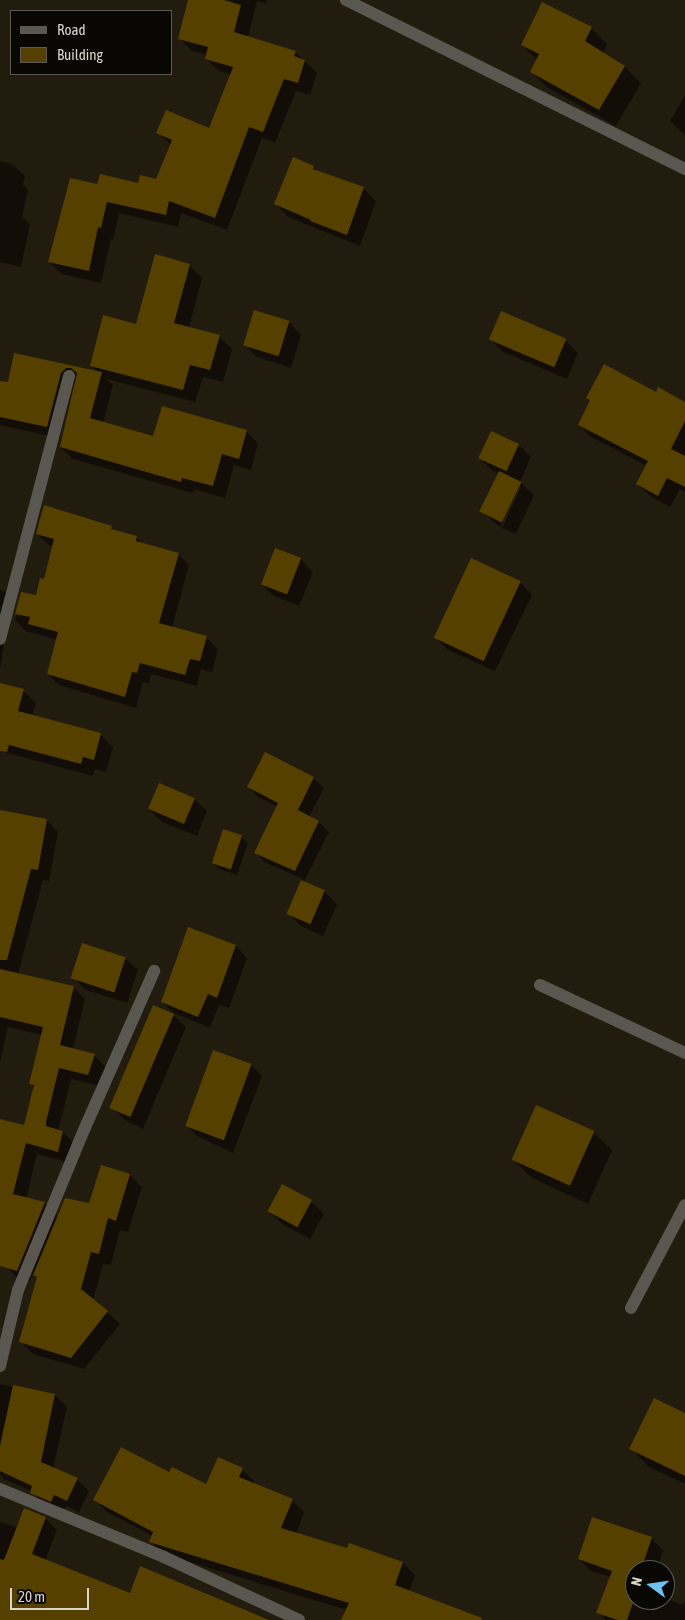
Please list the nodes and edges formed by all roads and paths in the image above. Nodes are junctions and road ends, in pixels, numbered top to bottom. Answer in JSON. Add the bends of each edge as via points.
{"nodes":[{"id":1,"x":346,"y":0,"type":"edge"},
{"id":2,"x":685,"y":170,"type":"edge"},
{"id":3,"x":69,"y":376,"type":"dead end"},
{"id":4,"x":0,"y":639,"type":"edge"},
{"id":5,"x":154,"y":971,"type":"dead end"},
{"id":6,"x":540,"y":985,"type":"dead end"},
{"id":7,"x":685,"y":1053,"type":"edge"},
{"id":8,"x":685,"y":1205,"type":"edge"},
{"id":9,"x":631,"y":1308,"type":"dead end"},
{"id":10,"x":0,"y":1366,"type":"edge"},
{"id":11,"x":0,"y":1488,"type":"edge"},
{"id":12,"x":299,"y":1620,"type":"edge"}],
"edges":[{"from":1,"to":2,"type":"street"},
{"from":3,"to":4,"type":"street"},
{"from":5,"to":10,"type":"street","via":[[18,1290]]},
{"from":6,"to":7,"type":"street"},
{"from":8,"to":9,"type":"street"},
{"from":11,"to":12,"type":"street","via":[[164,1557]]}]}
